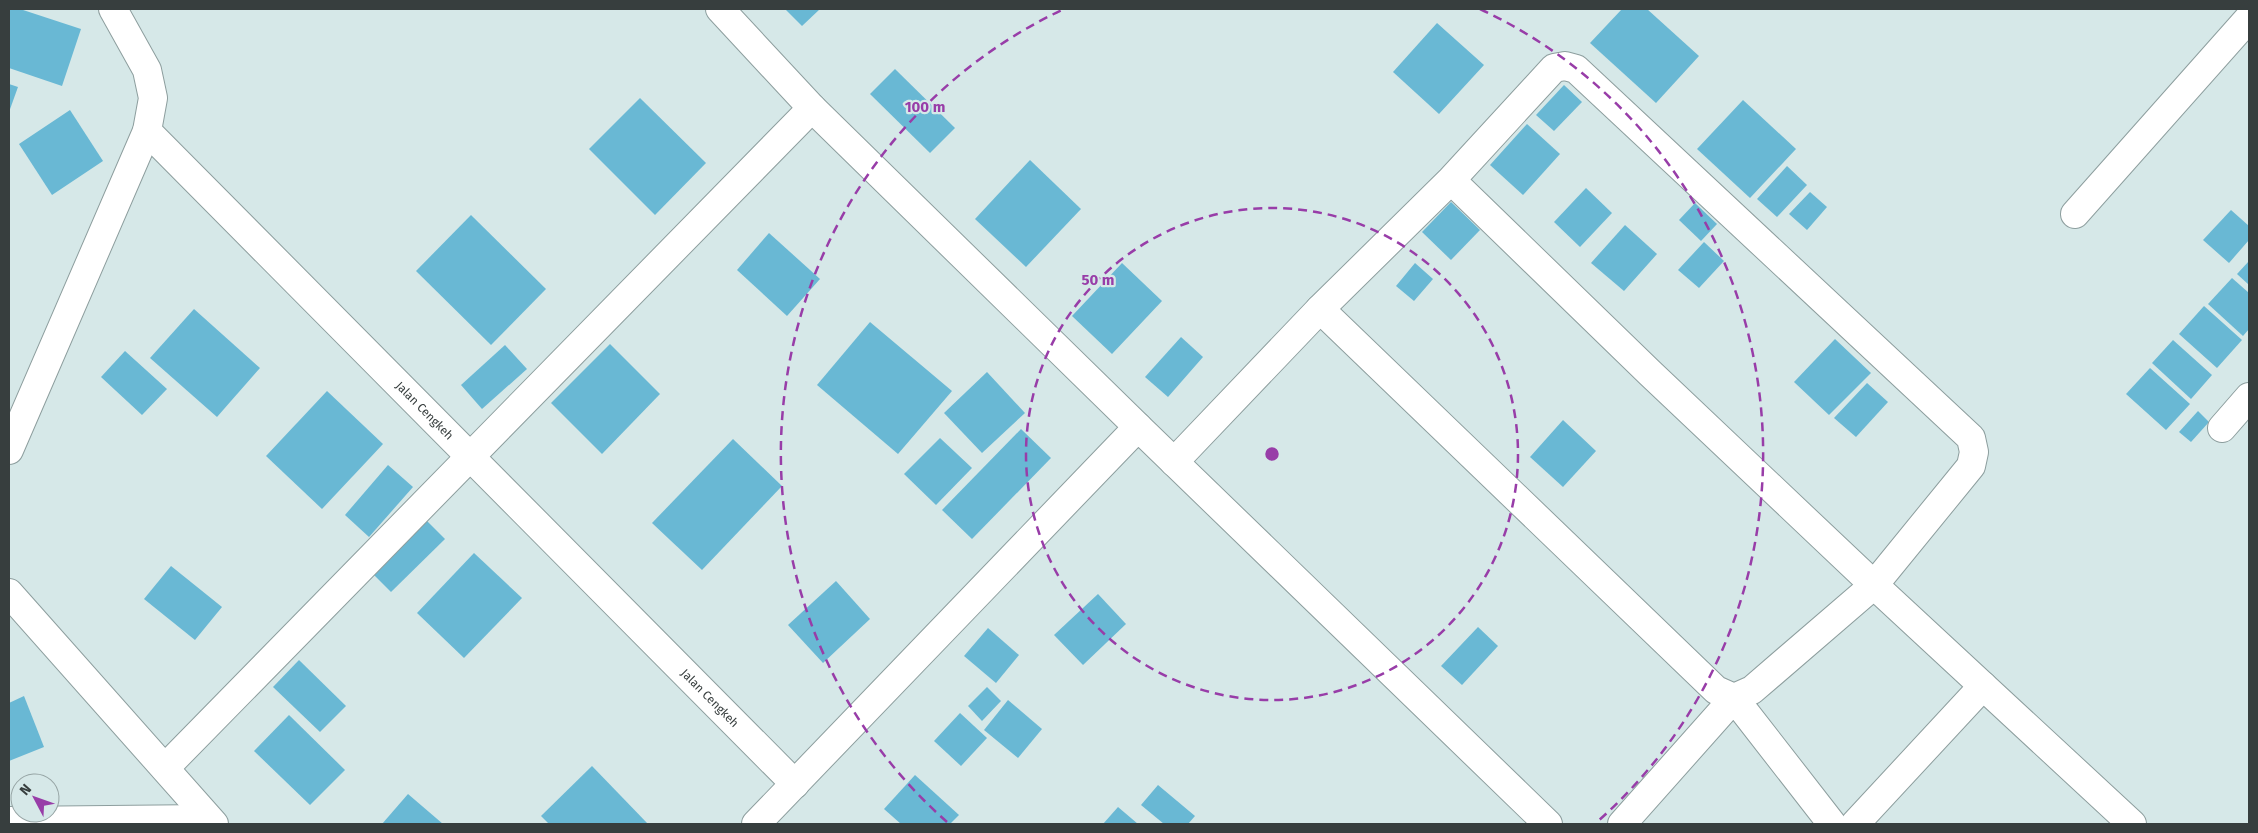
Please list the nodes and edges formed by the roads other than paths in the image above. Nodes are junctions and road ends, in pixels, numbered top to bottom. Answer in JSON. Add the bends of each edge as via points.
{"nodes":[{"id":1,"x":113,"y":9,"type":"edge"},
{"id":2,"x":720,"y":9,"type":"edge"},
{"id":3,"x":2249,"y":18,"type":"edge"},
{"id":4,"x":812,"y":108,"type":"junction"},
{"id":5,"x":147,"y":130,"type":"junction"},
{"id":6,"x":1451,"y":180,"type":"junction"},
{"id":7,"x":2075,"y":214,"type":"dead end"},
{"id":8,"x":1320,"y":308,"type":"junction"},
{"id":9,"x":2249,"y":397,"type":"edge"},
{"id":10,"x":1138,"y":427,"type":"junction"},
{"id":11,"x":2222,"y":428,"type":"dead end"},
{"id":12,"x":9,"y":450,"type":"edge"},
{"id":13,"x":470,"y":457,"type":"junction"},
{"id":14,"x":1174,"y":462,"type":"junction"},
{"id":15,"x":1874,"y":584,"type":"junction"},
{"id":16,"x":9,"y":593,"type":"edge"},
{"id":17,"x":1983,"y":686,"type":"junction"},
{"id":18,"x":1734,"y":698,"type":"junction"},
{"id":19,"x":165,"y":768,"type":"junction"},
{"id":20,"x":795,"y":784,"type":"junction"},
{"id":21,"x":9,"y":821,"type":"edge"},
{"id":22,"x":211,"y":821,"type":"edge"},
{"id":23,"x":756,"y":824,"type":"edge"},
{"id":24,"x":1548,"y":824,"type":"edge"},
{"id":25,"x":1622,"y":824,"type":"edge"},
{"id":26,"x":1832,"y":824,"type":"edge"},
{"id":27,"x":1855,"y":824,"type":"edge"},
{"id":28,"x":2132,"y":824,"type":"edge"}],
"edges":[{"from":1,"to":5,"type":"street","via":[[147,70],[153,98]]},
{"from":2,"to":4,"type":"street"},
{"from":3,"to":7,"type":"street"},
{"from":4,"to":10,"type":"street"},
{"from":4,"to":13,"type":"street"},
{"from":5,"to":12,"type":"street"},
{"from":5,"to":13,"type":"street","name":"Jalan Cengkeh"},
{"from":6,"to":8,"type":"street"},
{"from":6,"to":15,"type":"street"},
{"from":6,"to":15,"type":"street","via":[[1554,68],[1576,69],[1971,438],[1974,452],[1971,466]]},
{"from":8,"to":14,"type":"street"},
{"from":8,"to":18,"type":"street","via":[[1716,690]]},
{"from":9,"to":11,"type":"street"},
{"from":10,"to":14,"type":"street"},
{"from":10,"to":20,"type":"street"},
{"from":13,"to":19,"type":"street"},
{"from":13,"to":20,"type":"street","name":"Jalan Cengkeh"},
{"from":14,"to":24,"type":"street"},
{"from":15,"to":17,"type":"street"},
{"from":15,"to":18,"type":"street","via":[[1772,674],[1752,690]]},
{"from":16,"to":19,"type":"street"},
{"from":17,"to":27,"type":"street"},
{"from":17,"to":28,"type":"street"},
{"from":18,"to":25,"type":"street"},
{"from":18,"to":26,"type":"street"},
{"from":19,"to":22,"type":"street"},
{"from":20,"to":23,"type":"street"},
{"from":21,"to":22,"type":"street"}]}
